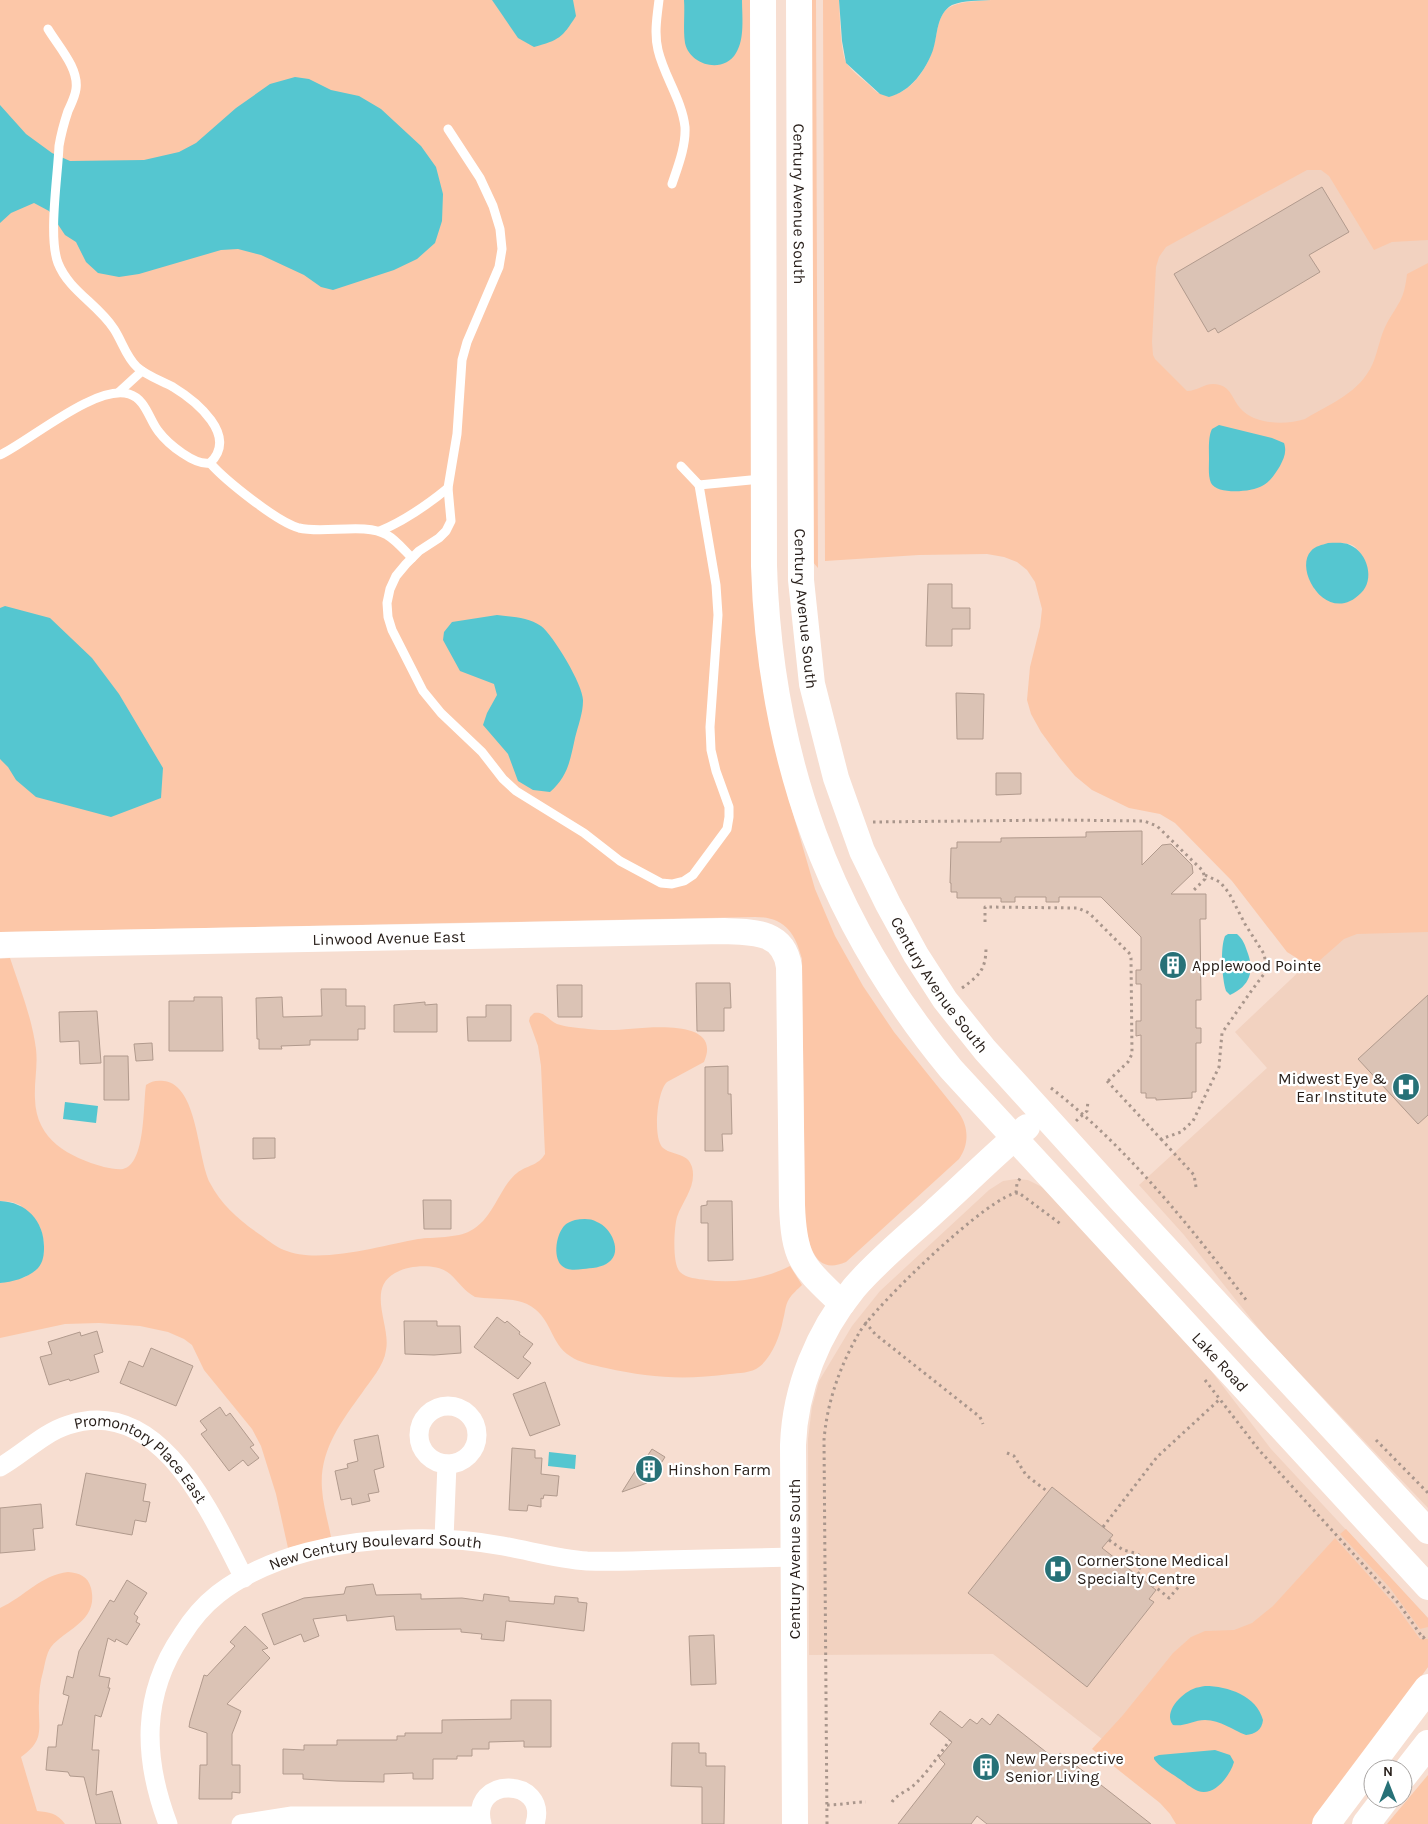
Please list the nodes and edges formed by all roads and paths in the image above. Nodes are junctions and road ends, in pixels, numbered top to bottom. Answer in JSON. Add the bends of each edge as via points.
{"nodes":[{"id":1,"x":659,"y":0,"type":"edge"},
{"id":2,"x":763,"y":0,"type":"edge"},
{"id":3,"x":799,"y":0,"type":"edge"},
{"id":4,"x":48,"y":29,"type":"dead end"},
{"id":5,"x":448,"y":129,"type":"dead end"},
{"id":6,"x":672,"y":184,"type":"dead end"},
{"id":7,"x":142,"y":371,"type":"junction"},
{"id":8,"x":119,"y":392,"type":"junction"},
{"id":9,"x":0,"y":455,"type":"edge"},
{"id":10,"x":210,"y":463,"type":"junction"},
{"id":11,"x":681,"y":466,"type":"dead end"},
{"id":12,"x":764,"y":478,"type":"junction"},
{"id":13,"x":699,"y":485,"type":"junction"},
{"id":14,"x":448,"y":488,"type":"junction"},
{"id":15,"x":380,"y":531,"type":"junction"},
{"id":16,"x":412,"y":558,"type":"junction"},
{"id":17,"x":870,"y":814,"type":"dead end"},
{"id":18,"x":873,"y":822,"type":"junction"},
{"id":19,"x":877,"y":832,"type":"dead end"},
{"id":20,"x":1205,"y":875,"type":"junction"},
{"id":21,"x":1193,"y":891,"type":"dead end"},
{"id":22,"x":985,"y":922,"type":"dead end"},
{"id":23,"x":0,"y":946,"type":"edge"},
{"id":24,"x":986,"y":947,"type":"dead end"},
{"id":25,"x":968,"y":995,"type":"dead end"},
{"id":26,"x":1046,"y":1084,"type":"dead end"},
{"id":27,"x":1088,"y":1101,"type":"dead end"},
{"id":28,"x":1043,"y":1114,"type":"junction"},
{"id":29,"x":1084,"y":1114,"type":"junction"},
{"id":30,"x":1014,"y":1138,"type":"junction"},
{"id":31,"x":1161,"y":1139,"type":"junction"},
{"id":32,"x":1196,"y":1187,"type":"dead end"},
{"id":33,"x":1063,"y":1225,"type":"dead end"},
{"id":34,"x":842,"y":1304,"type":"junction"},
{"id":35,"x":1250,"y":1304,"type":"dead end"},
{"id":36,"x":865,"y":1322,"type":"junction"},
{"id":37,"x":1202,"y":1376,"type":"dead end"},
{"id":38,"x":1220,"y":1398,"type":"junction"},
{"id":39,"x":983,"y":1424,"type":"dead end"},
{"id":40,"x":1372,"y":1436,"type":"dead end"},
{"id":41,"x":1007,"y":1453,"type":"dead end"},
{"id":42,"x":447,"y":1464,"type":"dead end"},
{"id":43,"x":0,"y":1467,"type":"edge"},
{"id":44,"x":1048,"y":1492,"type":"dead end"},
{"id":45,"x":1428,"y":1493,"type":"edge"},
{"id":46,"x":1103,"y":1527,"type":"dead end"},
{"id":47,"x":1428,"y":1531,"type":"edge"},
{"id":48,"x":444,"y":1539,"type":"junction"},
{"id":49,"x":1109,"y":1540,"type":"dead end"},
{"id":50,"x":794,"y":1557,"type":"junction"},
{"id":51,"x":1188,"y":1576,"type":"dead end"},
{"id":52,"x":244,"y":1578,"type":"junction"},
{"id":53,"x":1428,"y":1587,"type":"edge"},
{"id":54,"x":1428,"y":1634,"type":"edge"},
{"id":55,"x":1428,"y":1688,"type":"edge"},
{"id":56,"x":950,"y":1740,"type":"dead end"},
{"id":57,"x":1428,"y":1744,"type":"edge"},
{"id":58,"x":1428,"y":1760,"type":"edge"},
{"id":59,"x":1413,"y":1764,"type":"edge"},
{"id":60,"x":1413,"y":1771,"type":"edge"},
{"id":61,"x":866,"y":1802,"type":"dead end"},
{"id":62,"x":892,"y":1802,"type":"dead end"},
{"id":63,"x":827,"y":1805,"type":"junction"},
{"id":64,"x":1377,"y":1809,"type":"edge"},
{"id":65,"x":481,"y":1820,"type":"edge"},
{"id":66,"x":168,"y":1824,"type":"edge"},
{"id":67,"x":241,"y":1824,"type":"edge"},
{"id":68,"x":535,"y":1824,"type":"edge"},
{"id":69,"x":796,"y":1824,"type":"edge"},
{"id":70,"x":827,"y":1824,"type":"edge"},
{"id":71,"x":1326,"y":1824,"type":"edge"},
{"id":72,"x":1366,"y":1824,"type":"edge"}],
"edges":[{"from":1,"to":6,"type":"lane","via":[[658,50],[685,128]]},
{"from":2,"to":12,"type":"main road"},
{"from":3,"to":28,"type":"main road","name":"Century Avenue South","via":[[801,563],[812,684],[844,803],[862,851],[888,904],[945,1000]]},
{"from":4,"to":7,"type":"lane","via":[[68,61],[76,84],[59,146],[54,238],[58,262],[71,284],[113,328],[132,362]]},
{"from":5,"to":14,"type":"lane","via":[[480,178],[493,206],[502,250],[499,267],[462,360],[457,434]]},
{"from":7,"to":8,"type":"lane"},
{"from":7,"to":10,"type":"lane","via":[[175,388],[212,420],[218,430],[219,445]]},
{"from":8,"to":9,"type":"lane","via":[[97,397]]},
{"from":8,"to":10,"type":"lane","via":[[134,395],[142,402],[165,438],[198,463]]},
{"from":10,"to":15,"type":"lane","via":[[221,475],[288,524],[312,530]]},
{"from":11,"to":13,"type":"lane"},
{"from":12,"to":13,"type":"lane"},
{"from":12,"to":30,"type":"main road","via":[[765,588],[772,667],[786,747],[816,840],[854,926],[896,997],[928,1042]]},
{"from":13,"to":16,"type":"lane","via":[[716,584],[718,615],[711,750],[729,807],[729,817],[727,829],[693,875],[684,881],[661,883],[640,872],[516,791],[422,691],[392,630],[387,603],[396,576]]},
{"from":14,"to":15,"type":"lane","via":[[424,508]]},
{"from":14,"to":16,"type":"lane","via":[[452,521],[439,538]]},
{"from":15,"to":16,"type":"lane"},
{"from":17,"to":18,"type":"path"},
{"from":18,"to":19,"type":"path"},
{"from":18,"to":20,"type":"path","via":[[1144,821],[1163,831]]},
{"from":20,"to":21,"type":"path","via":[[1203,882]]},
{"from":20,"to":31,"type":"path","via":[[1220,882],[1229,893],[1264,954],[1267,969],[1222,1033],[1220,1064],[1197,1115],[1185,1129]]},
{"from":22,"to":31,"type":"path","via":[[985,907],[1082,909],[1130,954],[1132,1054],[1107,1082]]},
{"from":23,"to":34,"type":"main road","name":"Linwood Avenue East","via":[[724,931],[756,933],[776,941],[785,952],[790,971],[792,1206],[796,1245],[809,1271]]},
{"from":24,"to":25,"type":"path","via":[[984,967],[962,987]]},
{"from":26,"to":29,"type":"path"},
{"from":27,"to":29,"type":"path"},
{"from":28,"to":30,"type":"main road","name":"Century Avenue South"},
{"from":28,"to":47,"type":"main road"},
{"from":29,"to":35,"type":"path","via":[[1196,1235]]},
{"from":30,"to":34,"type":"main road","name":"Century Avenue South","via":[[872,1270]]},
{"from":30,"to":53,"type":"main road","name":"Lake Road"},
{"from":31,"to":32,"type":"path","via":[[1194,1175]]},
{"from":33,"to":36,"type":"path","via":[[1024,1195],[1008,1195],[941,1247]]},
{"from":34,"to":50,"type":"main road","name":"Century Avenue South","via":[[809,1366],[798,1399],[793,1445]]},
{"from":36,"to":39,"type":"path","via":[[875,1334],[980,1417]]},
{"from":36,"to":63,"type":"path","via":[[836,1381],[825,1434]]},
{"from":37,"to":38,"type":"path"},
{"from":38,"to":46,"type":"path","via":[[1158,1457]]},
{"from":38,"to":54,"type":"path","via":[[1259,1450],[1399,1604],[1423,1638]]},
{"from":40,"to":45,"type":"path"},
{"from":41,"to":44,"type":"path","via":[[1014,1456],[1026,1475]]},
{"from":42,"to":48,"type":"street"},
{"from":43,"to":52,"type":"street","name":"Promontory Place East","via":[[53,1432],[74,1423],[102,1420],[135,1429],[162,1448],[198,1493]]},
{"from":48,"to":50,"type":"street","name":"New Century Boulevard South","via":[[589,1561]]},
{"from":48,"to":52,"type":"street","name":"New Century Boulevard South","via":[[337,1546],[278,1562]]},
{"from":49,"to":51,"type":"path","via":[[1123,1550],[1146,1559],[1137,1572],[1169,1598]]},
{"from":50,"to":69,"type":"main road","name":"Century Avenue South"},
{"from":52,"to":66,"type":"street","name":"New Century Boulevard South","via":[[214,1598],[188,1625],[168,1658],[156,1691],[150,1723],[150,1752],[156,1787]]},
{"from":55,"to":71,"type":"highway"},
{"from":56,"to":62,"type":"path","via":[[918,1782]]},
{"from":57,"to":59,"type":"highway"},
{"from":58,"to":60,"type":"highway"},
{"from":61,"to":63,"type":"path"},
{"from":63,"to":70,"type":"path"},
{"from":64,"to":72,"type":"highway"},
{"from":65,"to":67,"type":"street","via":[[292,1816]]},
{"from":65,"to":68,"type":"street","via":[[482,1805],[488,1796],[502,1788],[513,1788],[532,1800],[536,1810]]}]}
